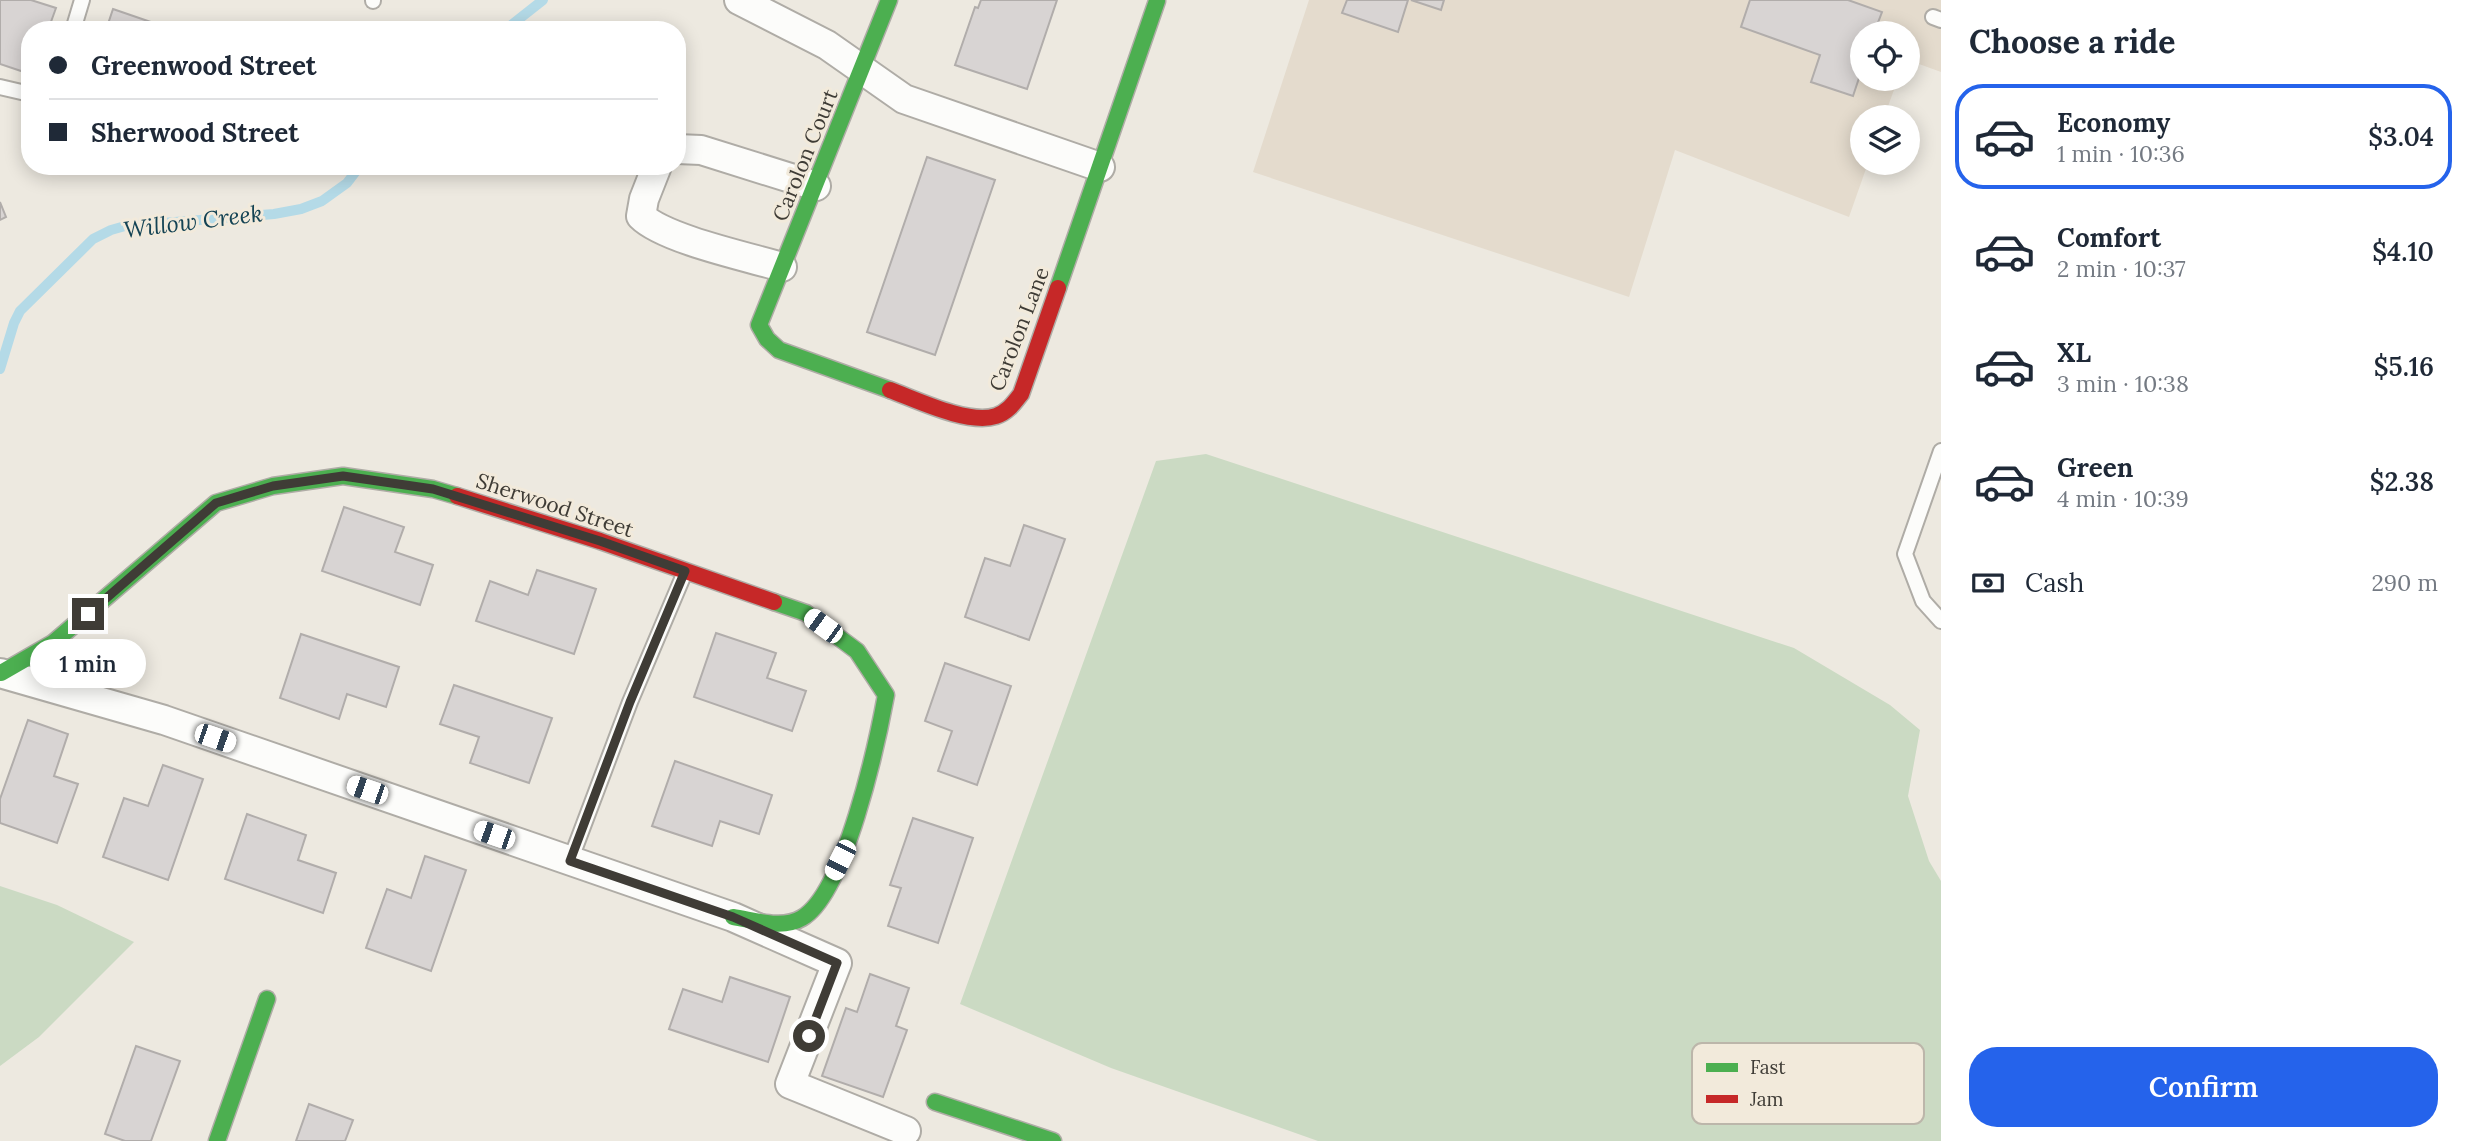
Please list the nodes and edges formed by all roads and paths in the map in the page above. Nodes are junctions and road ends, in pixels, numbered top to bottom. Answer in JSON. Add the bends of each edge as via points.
{"nodes":[{"id":1,"x":82,"y":0,"type":"edge"},
{"id":2,"x":739,"y":0,"type":"edge"},
{"id":3,"x":889,"y":0,"type":"edge"},
{"id":4,"x":1157,"y":1,"type":"edge"},
{"id":5,"x":76,"y":21,"type":"edge"},
{"id":6,"x":862,"y":68,"type":"junction"},
{"id":7,"x":0,"y":87,"type":"edge"},
{"id":8,"x":21,"y":92,"type":"edge"},
{"id":9,"x":686,"y":149,"type":"edge"},
{"id":10,"x":1100,"y":167,"type":"junction"},
{"id":11,"x":654,"y":175,"type":"edge"},
{"id":12,"x":816,"y":186,"type":"junction"},
{"id":13,"x":782,"y":267,"type":"junction"},
{"id":14,"x":759,"y":325,"type":"joint"},
{"id":15,"x":1941,"y":451,"type":"edge"},
{"id":16,"x":685,"y":571,"type":"junction"},
{"id":17,"x":1941,"y":621,"type":"edge"},
{"id":18,"x":0,"y":673,"type":"edge"},
{"id":19,"x":570,"y":861,"type":"junction"},
{"id":20,"x":733,"y":917,"type":"junction"},
{"id":21,"x":267,"y":999,"type":"dead end"},
{"id":22,"x":935,"y":1102,"type":"dead end"},
{"id":23,"x":906,"y":1131,"type":"dead end"},
{"id":24,"x":217,"y":1141,"type":"edge"},
{"id":25,"x":1053,"y":1141,"type":"edge"}],
"edges":[{"from":1,"to":5,"type":"lane"},
{"from":2,"to":6,"type":"street"},
{"from":3,"to":6,"type":"street","name":"Carolon Court"},
{"from":4,"to":10,"type":"street","name":"Carolon Lane"},
{"from":6,"to":10,"type":"street","via":[[904,99]]},
{"from":6,"to":12,"type":"street","name":"Carolon Court"},
{"from":7,"to":8,"type":"lane"},
{"from":9,"to":12,"type":"street"},
{"from":10,"to":14,"type":"street","name":"Carolon Lane","via":[[1021,394],[1001,416],[954,413],[779,350]]},
{"from":11,"to":13,"type":"street","via":[[641,216],[649,224]]},
{"from":12,"to":13,"type":"street","name":"Carolon Court"},
{"from":13,"to":14,"type":"street","name":"Carolon Court"},
{"from":15,"to":17,"type":"lane","via":[[1905,554],[1923,601]]},
{"from":16,"to":18,"type":"street","name":"Sherwood Street","via":[[433,489],[343,476],[273,486],[216,503],[53,643]]},
{"from":16,"to":19,"type":"lane"},
{"from":16,"to":20,"type":"street","name":"Sherwood Street","via":[[806,613],[857,650],[886,695],[876,752],[850,841],[821,899],[801,918],[776,924]]},
{"from":18,"to":19,"type":"street","via":[[164,720]]},
{"from":19,"to":20,"type":"street"},
{"from":20,"to":23,"type":"street","via":[[837,963],[790,1084]]},
{"from":21,"to":24,"type":"street"},
{"from":22,"to":25,"type":"street"}]}
